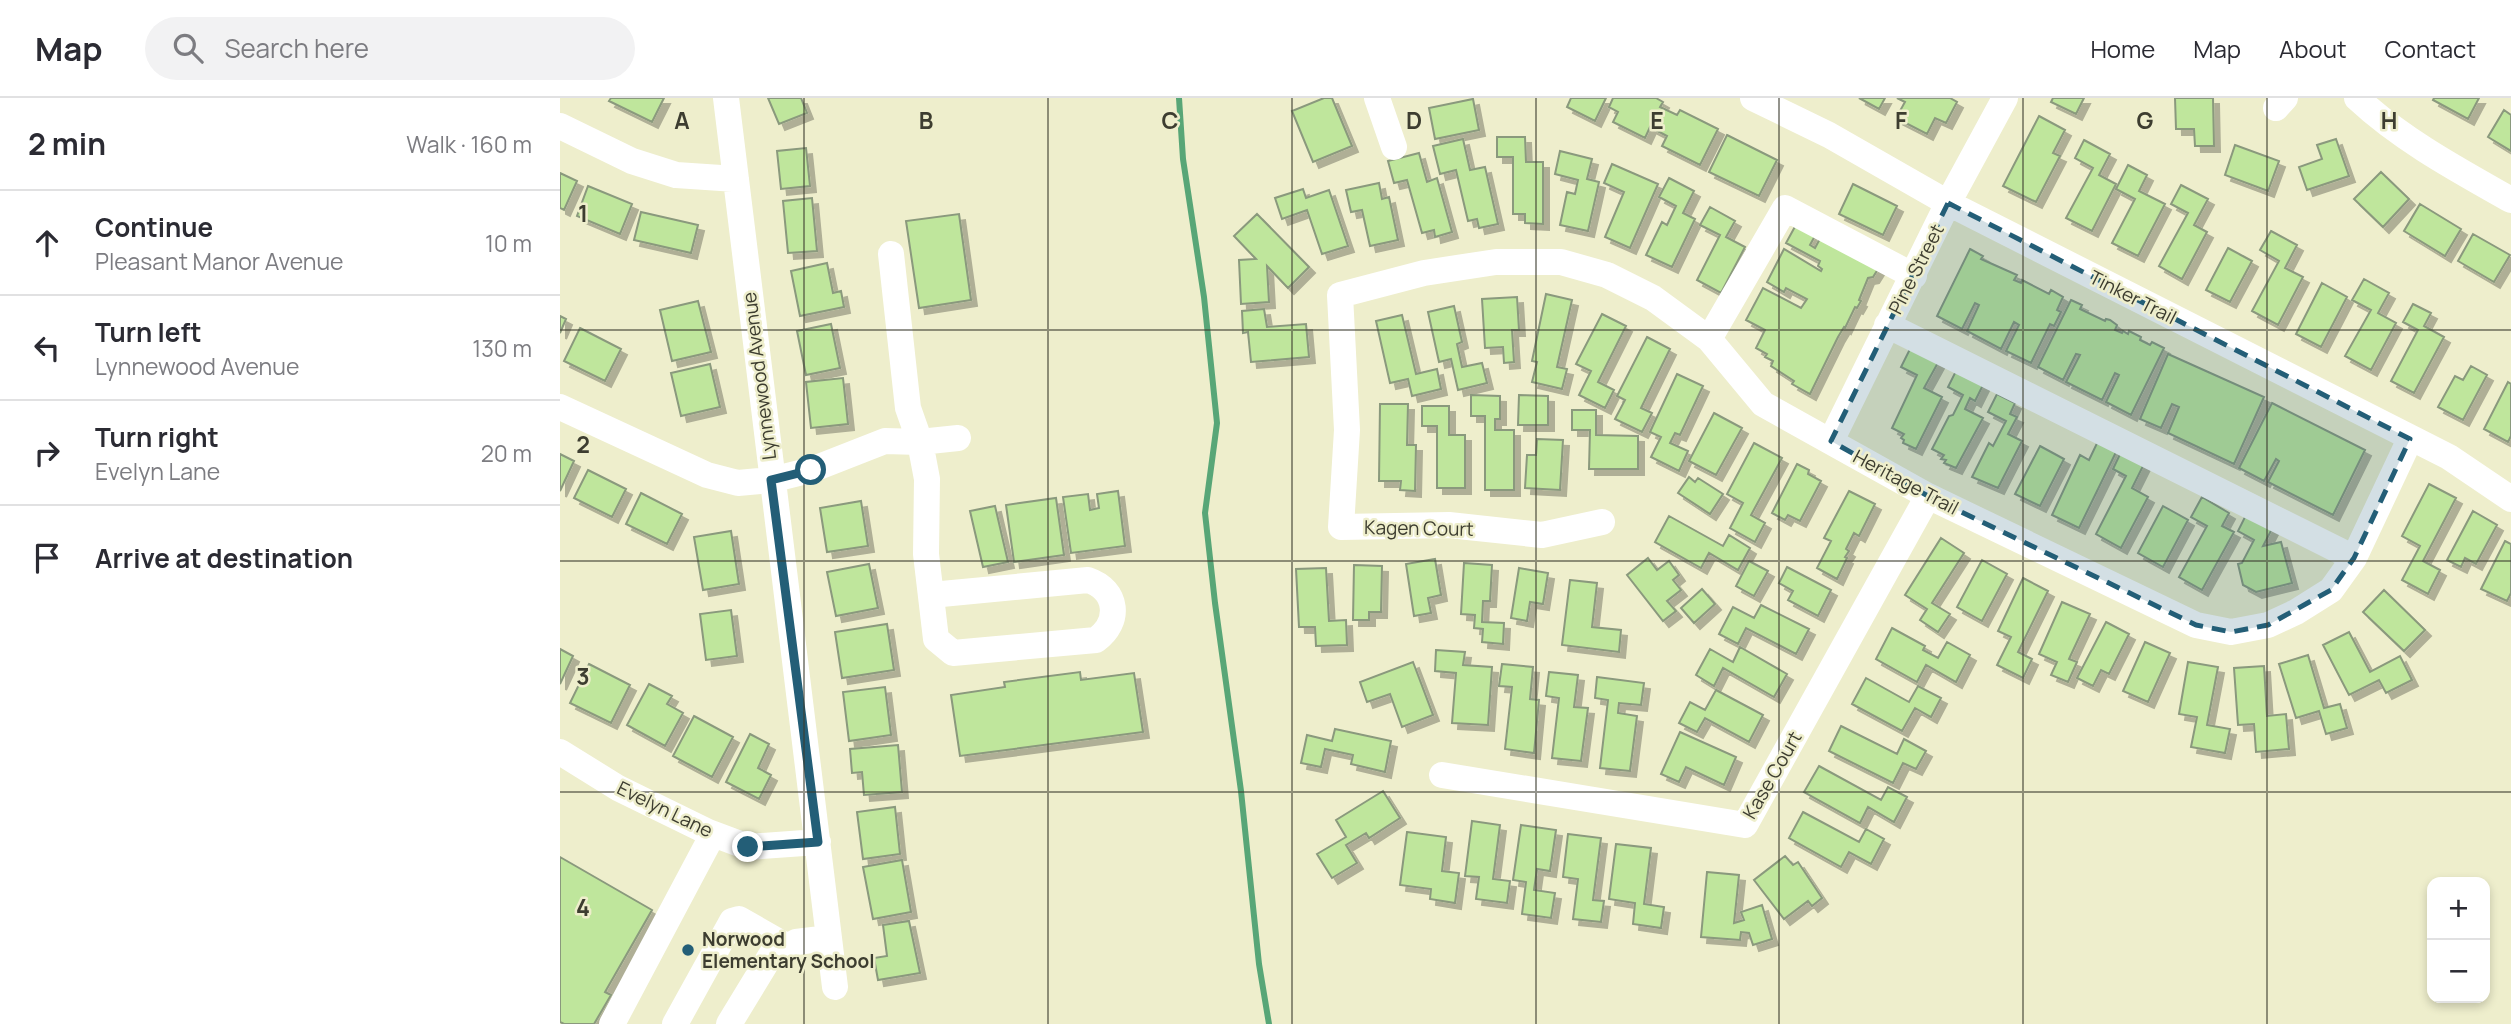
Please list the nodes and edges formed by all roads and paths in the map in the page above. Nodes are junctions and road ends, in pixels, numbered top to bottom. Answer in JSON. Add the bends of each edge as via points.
{"nodes":[{"id":1,"x":726,"y":98,"type":"edge"},
{"id":2,"x":1377,"y":98,"type":"edge"},
{"id":3,"x":1753,"y":98,"type":"edge"},
{"id":4,"x":2005,"y":98,"type":"edge"},
{"id":5,"x":2357,"y":98,"type":"edge"},
{"id":6,"x":560,"y":125,"type":"edge"},
{"id":7,"x":1394,"y":147,"type":"dead end"},
{"id":8,"x":736,"y":179,"type":"junction"},
{"id":9,"x":2511,"y":200,"type":"edge"},
{"id":10,"x":1948,"y":203,"type":"junction"},
{"id":11,"x":891,"y":254,"type":"dead end"},
{"id":12,"x":1914,"y":276,"type":"junction"},
{"id":13,"x":1340,"y":295,"type":"joint"},
{"id":14,"x":1887,"y":325,"type":"junction"},
{"id":15,"x":1709,"y":339,"type":"junction"},
{"id":16,"x":560,"y":407,"type":"edge"},
{"id":17,"x":958,"y":438,"type":"dead end"},
{"id":18,"x":2410,"y":439,"type":"junction"},
{"id":19,"x":1831,"y":441,"type":"junction"},
{"id":20,"x":920,"y":442,"type":"junction"},
{"id":21,"x":771,"y":480,"type":"junction"},
{"id":22,"x":1928,"y":496,"type":"junction"},
{"id":23,"x":2511,"y":499,"type":"edge"},
{"id":24,"x":1602,"y":522,"type":"dead end"},
{"id":25,"x":2354,"y":558,"type":"junction"},
{"id":26,"x":931,"y":595,"type":"junction"},
{"id":27,"x":560,"y":752,"type":"edge"},
{"id":28,"x":1442,"y":775,"type":"dead end"},
{"id":29,"x":713,"y":834,"type":"junction"},
{"id":30,"x":818,"y":842,"type":"junction"},
{"id":31,"x":829,"y":938,"type":"junction"},
{"id":32,"x":788,"y":947,"type":"junction"},
{"id":33,"x":835,"y":987,"type":"dead end"},
{"id":34,"x":612,"y":1024,"type":"edge"},
{"id":35,"x":676,"y":1024,"type":"edge"},
{"id":36,"x":729,"y":1024,"type":"edge"}],
"edges":[{"from":1,"to":8,"type":"street","name":"Lynnewood Avenue"},
{"from":2,"to":7,"type":"street"},
{"from":3,"to":10,"type":"street","name":"Tinker Trail"},
{"from":4,"to":10,"type":"street","name":"Pine Street"},
{"from":5,"to":9,"type":"street","via":[[2379,119]]},
{"from":6,"to":8,"type":"street","via":[[632,161],[676,175]]},
{"from":8,"to":21,"type":"street","name":"Lynnewood Avenue"},
{"from":10,"to":12,"type":"street","name":"Pine Street"},
{"from":10,"to":18,"type":"street","name":"Tinker Trail"},
{"from":11,"to":20,"type":"street","via":[[908,408]]},
{"from":12,"to":14,"type":"street","name":"Pine Street"},
{"from":12,"to":15,"type":"street","via":[[1784,208]]},
{"from":13,"to":15,"type":"street","name":"Heritage Trail","via":[[1424,272],[1496,262],[1561,261],[1606,275],[1653,298]]},
{"from":13,"to":24,"type":"street","name":"Kagen Court","via":[[1346,430],[1341,527],[1450,525],[1542,535]]},
{"from":14,"to":19,"type":"street","name":"Pine Street"},
{"from":14,"to":25,"type":"street"},
{"from":15,"to":19,"type":"street","name":"Heritage Trail","via":[[1763,404]]},
{"from":16,"to":21,"type":"street","via":[[707,475],[738,483]]},
{"from":17,"to":20,"type":"street"},
{"from":18,"to":23,"type":"street","name":"Tinker Trail","via":[[2449,457]]},
{"from":18,"to":25,"type":"street","name":"Heritage Trail"},
{"from":19,"to":22,"type":"street","name":"Heritage Trail"},
{"from":20,"to":21,"type":"street","via":[[885,441]]},
{"from":20,"to":26,"type":"street","via":[[927,479],[926,554]]},
{"from":21,"to":30,"type":"street","name":"Lynnewood Avenue"},
{"from":22,"to":25,"type":"street","name":"Heritage Trail","via":[[2196,625],[2231,632],[2267,625],[2296,612],[2331,590]]},
{"from":22,"to":28,"type":"street","name":"Kase Court","via":[[1745,825]]},
{"from":26,"to":26,"type":"street","via":[[936,639],[953,653],[1096,640],[1107,632],[1113,617],[1110,597],[1098,583],[1088,580]]},
{"from":27,"to":29,"type":"street","name":"Evelyn Lane","via":[[618,788]]},
{"from":29,"to":30,"type":"street","name":"Evelyn Lane","via":[[748,847]]},
{"from":29,"to":34,"type":"street"},
{"from":30,"to":31,"type":"street","name":"Lynnewood Avenue"},
{"from":31,"to":32,"type":"street"},
{"from":31,"to":33,"type":"street","name":"Lynnewood Avenue"},
{"from":32,"to":35,"type":"street","via":[[738,919],[732,921]]},
{"from":32,"to":36,"type":"street","via":[[771,955]]}]}
